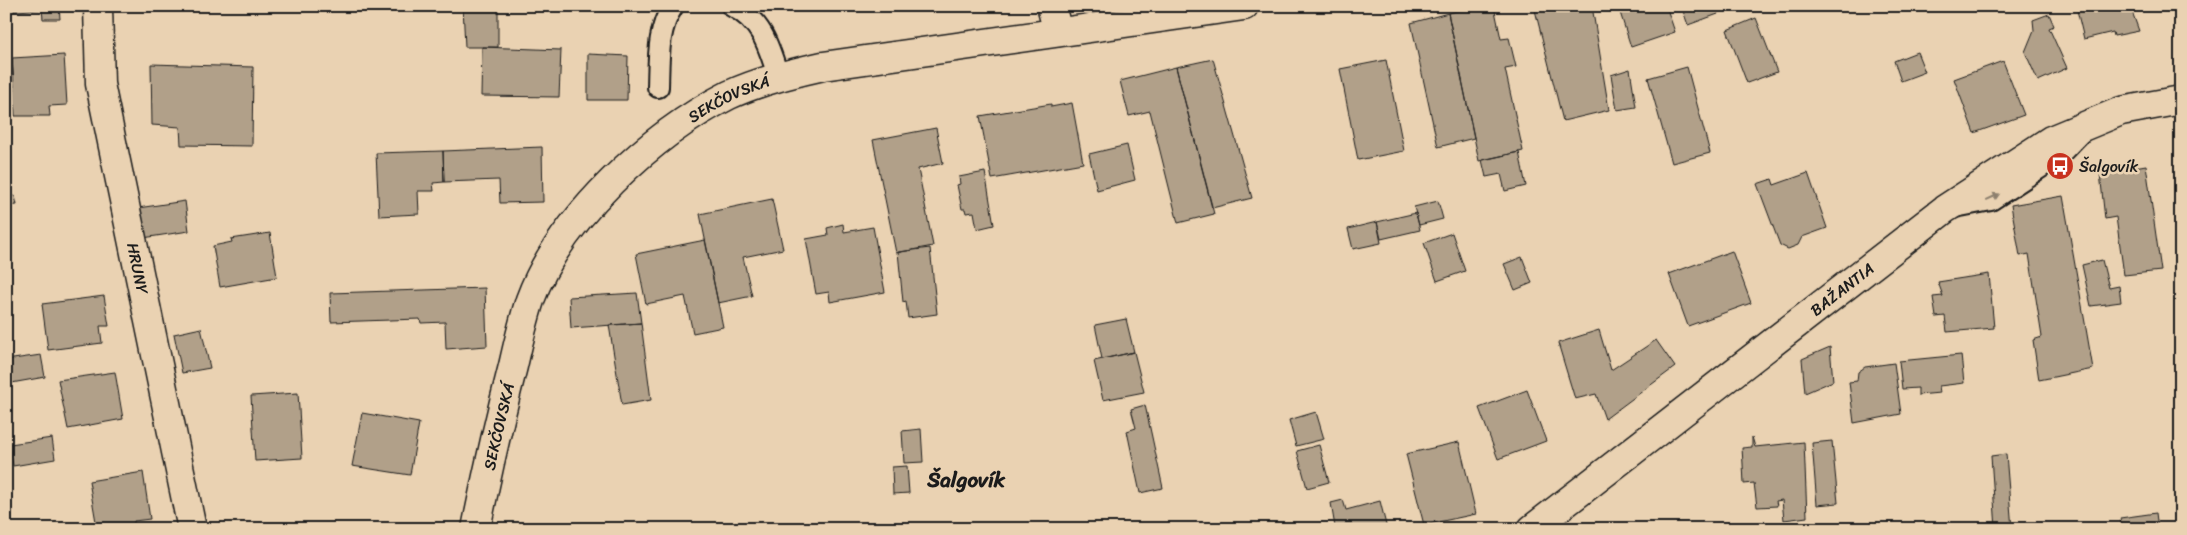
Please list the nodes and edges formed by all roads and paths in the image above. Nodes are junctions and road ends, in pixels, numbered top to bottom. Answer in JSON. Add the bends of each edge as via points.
{"nodes":[{"id":1,"x":98,"y":6,"type":"edge"},
{"id":2,"x":674,"y":6,"type":"edge"},
{"id":3,"x":732,"y":6,"type":"edge"},
{"id":4,"x":1244,"y":6,"type":"edge"},
{"id":5,"x":1055,"y":19,"type":"edge"},
{"id":6,"x":778,"y":76,"type":"junction"},
{"id":7,"x":658,"y":87,"type":"dead end"},
{"id":8,"x":2181,"y":100,"type":"edge"},
{"id":9,"x":192,"y":529,"type":"edge"},
{"id":10,"x":476,"y":529,"type":"edge"},
{"id":11,"x":1532,"y":529,"type":"edge"}],
"edges":[{"from":1,"to":9,"type":"street","name":"HRUNY","via":[[100,84]]},
{"from":2,"to":7,"type":"lane","via":[[660,39]]},
{"from":3,"to":6,"type":"lane","via":[[754,21],[763,34]]},
{"from":4,"to":5,"type":"street","name":"SEKČOVSKÁ"},
{"from":5,"to":6,"type":"street","name":"SEKČOVSKÁ"},
{"from":6,"to":10,"type":"street","name":"SEKČOVSKÁ","via":[[731,94],[672,129],[614,180],[559,245],[530,301]]},
{"from":8,"to":11,"type":"street","name":"BAŽANTIA","via":[[2121,111],[2051,140],[1946,209]]}]}
